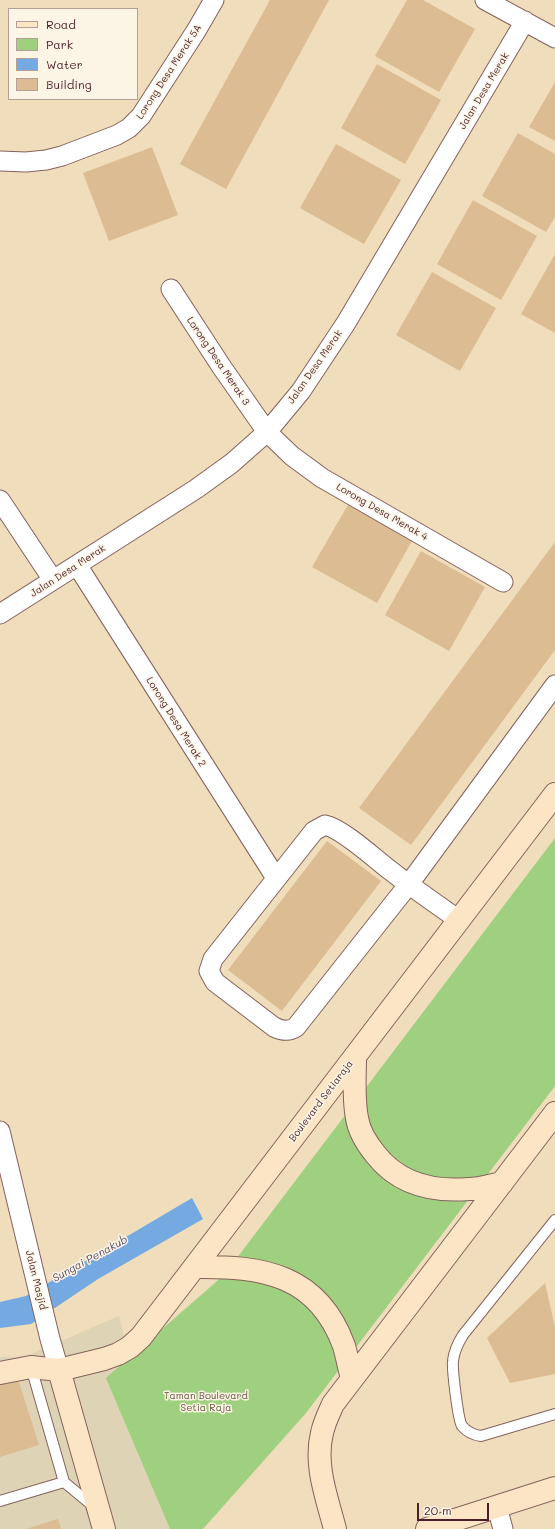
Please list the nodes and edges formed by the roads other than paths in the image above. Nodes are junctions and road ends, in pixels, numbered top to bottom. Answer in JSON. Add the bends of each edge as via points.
{"nodes":[{"id":1,"x":214,"y":0,"type":"edge"},
{"id":2,"x":485,"y":0,"type":"edge"},
{"id":3,"x":525,"y":21,"type":"junction"},
{"id":4,"x":555,"y":38,"type":"edge"},
{"id":5,"x":0,"y":161,"type":"edge"},
{"id":6,"x":171,"y":289,"type":"dead end"},
{"id":7,"x":267,"y":432,"type":"junction"},
{"id":8,"x":0,"y":500,"type":"edge"},
{"id":9,"x":77,"y":565,"type":"junction"},
{"id":10,"x":53,"y":580,"type":"junction"},
{"id":11,"x":504,"y":582,"type":"dead end"},
{"id":12,"x":0,"y":614,"type":"edge"},
{"id":13,"x":555,"y":685,"type":"edge"},
{"id":14,"x":555,"y":794,"type":"edge"},
{"id":15,"x":276,"y":878,"type":"junction"},
{"id":16,"x":409,"y":884,"type":"junction"},
{"id":17,"x":459,"y":920,"type":"junction"},
{"id":18,"x":355,"y":1057,"type":"junction"},
{"id":19,"x":555,"y":1113,"type":"edge"},
{"id":20,"x":0,"y":1131,"type":"edge"},
{"id":21,"x":502,"y":1183,"type":"junction"},
{"id":22,"x":555,"y":1220,"type":"edge"},
{"id":23,"x":195,"y":1267,"type":"junction"},
{"id":24,"x":31,"y":1367,"type":"junction"},
{"id":25,"x":59,"y":1370,"type":"junction"},
{"id":26,"x":0,"y":1373,"type":"edge"},
{"id":27,"x":352,"y":1378,"type":"junction"},
{"id":28,"x":555,"y":1414,"type":"edge"},
{"id":29,"x":64,"y":1482,"type":"junction"},
{"id":30,"x":555,"y":1488,"type":"edge"},
{"id":31,"x":0,"y":1501,"type":"edge"},
{"id":32,"x":497,"y":1507,"type":"junction"},
{"id":33,"x":102,"y":1521,"type":"edge"},
{"id":34,"x":335,"y":1529,"type":"edge"},
{"id":35,"x":427,"y":1529,"type":"edge"},
{"id":36,"x":504,"y":1529,"type":"edge"}],
"edges":[{"from":1,"to":5,"type":"street","name":"Lorong Desa Merak 5A","via":[[141,116],[129,128],[117,135],[52,158],[26,162]]},
{"from":2,"to":3,"type":"street"},
{"from":3,"to":4,"type":"street"},
{"from":3,"to":7,"type":"street","name":"Jalan Desa Merak","via":[[346,323],[301,391]]},
{"from":6,"to":7,"type":"street","name":"Lorong Desa Merak 3"},
{"from":7,"to":9,"type":"street","name":"Jalan Desa Merak","via":[[196,488]]},
{"from":7,"to":11,"type":"street","name":"Lorong Desa Merak 4","via":[[292,456],[322,478]]},
{"from":8,"to":10,"type":"street"},
{"from":9,"to":10,"type":"street","name":"Jalan Desa Merak"},
{"from":9,"to":15,"type":"street","name":"Lorong Desa Merak 2"},
{"from":10,"to":12,"type":"street","name":"Jalan Desa Merak"},
{"from":13,"to":16,"type":"street"},
{"from":14,"to":17,"type":"street","name":"Boulevard Setiaraja"},
{"from":15,"to":16,"type":"street","via":[[314,831],[325,825],[337,829]]},
{"from":15,"to":16,"type":"street","via":[[213,959],[210,971],[215,982],[274,1027],[286,1031],[296,1027]]},
{"from":16,"to":17,"type":"street"},
{"from":17,"to":18,"type":"street","name":"Boulevard Setiaraja"},
{"from":18,"to":21,"type":"street","via":[[354,1089],[357,1119],[366,1142],[380,1160],[399,1176],[422,1187],[445,1190],[470,1189]]},
{"from":18,"to":23,"type":"street","name":"Boulevard Setiaraja"},
{"from":19,"to":21,"type":"street"},
{"from":20,"to":25,"type":"street","name":"Jalan Masjid"},
{"from":21,"to":27,"type":"street"},
{"from":22,"to":28,"type":"lane","via":[[463,1335],[456,1345],[453,1361],[460,1422],[474,1435],[481,1436]]},
{"from":23,"to":25,"type":"street","name":"Boulevard Setiaraja","via":[[152,1325],[130,1347],[104,1359]]},
{"from":23,"to":27,"type":"street","via":[[252,1269],[290,1281],[311,1295],[336,1328],[344,1346]]},
{"from":24,"to":25,"type":"street"},
{"from":24,"to":26,"type":"street"},
{"from":24,"to":29,"type":"lane"},
{"from":25,"to":33,"type":"street"},
{"from":27,"to":34,"type":"street","via":[[333,1404],[319,1447],[320,1474]]},
{"from":29,"to":31,"type":"lane"},
{"from":29,"to":33,"type":"lane"},
{"from":30,"to":32,"type":"street"},
{"from":32,"to":35,"type":"street"},
{"from":32,"to":36,"type":"street"}]}
